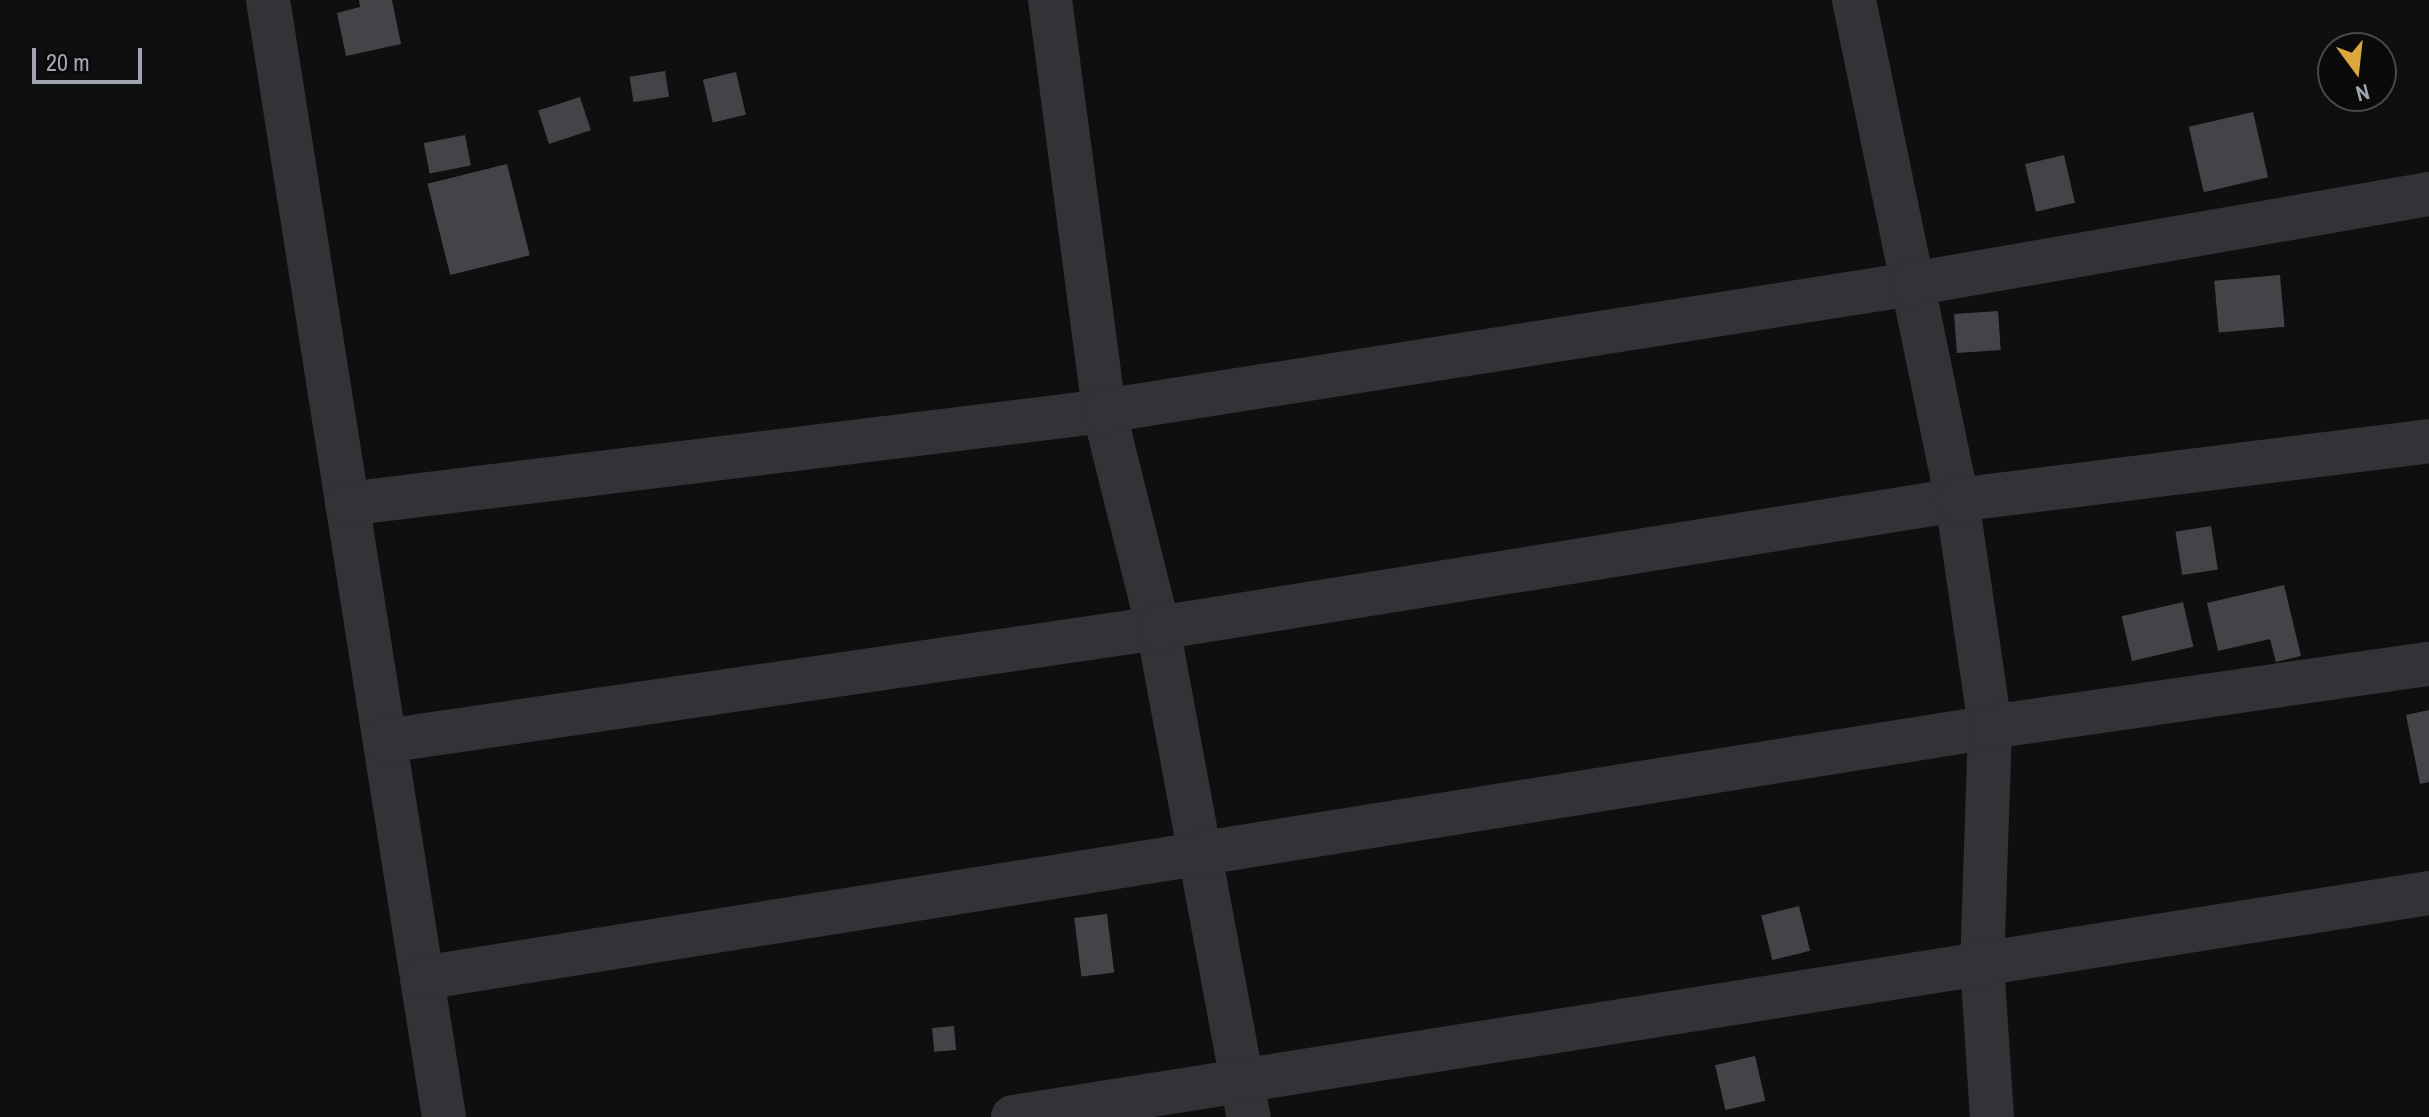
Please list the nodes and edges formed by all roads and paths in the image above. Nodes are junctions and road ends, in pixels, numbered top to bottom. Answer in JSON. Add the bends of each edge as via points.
{"nodes":[{"id":1,"x":268,"y":0,"type":"edge"},
{"id":2,"x":1050,"y":0,"type":"edge"},
{"id":3,"x":1854,"y":0,"type":"edge"},
{"id":4,"x":2429,"y":194,"type":"edge"},
{"id":5,"x":1912,"y":284,"type":"junction"},
{"id":6,"x":1104,"y":411,"type":"junction"},
{"id":7,"x":2429,"y":441,"type":"edge"},
{"id":8,"x":1957,"y":500,"type":"junction"},
{"id":9,"x":347,"y":504,"type":"junction"},
{"id":10,"x":1158,"y":628,"type":"junction"},
{"id":11,"x":2429,"y":664,"type":"edge"},
{"id":12,"x":1990,"y":727,"type":"junction"},
{"id":13,"x":385,"y":741,"type":"junction"},
{"id":14,"x":1202,"y":852,"type":"junction"},
{"id":15,"x":2429,"y":893,"type":"edge"},
{"id":16,"x":1982,"y":963,"type":"junction"},
{"id":17,"x":422,"y":978,"type":"junction"},
{"id":18,"x":1246,"y":1100,"type":"edge"},
{"id":19,"x":444,"y":1117,"type":"edge"},
{"id":20,"x":1013,"y":1117,"type":"edge"},
{"id":21,"x":1992,"y":1117,"type":"edge"}],
"edges":[{"from":1,"to":9,"type":"street"},
{"from":2,"to":6,"type":"street"},
{"from":3,"to":5,"type":"street"},
{"from":4,"to":5,"type":"street"},
{"from":5,"to":6,"type":"street"},
{"from":5,"to":8,"type":"street"},
{"from":6,"to":9,"type":"street"},
{"from":6,"to":10,"type":"street"},
{"from":7,"to":8,"type":"street"},
{"from":8,"to":10,"type":"street"},
{"from":8,"to":12,"type":"street"},
{"from":9,"to":13,"type":"street"},
{"from":10,"to":13,"type":"street"},
{"from":10,"to":14,"type":"street"},
{"from":11,"to":12,"type":"street"},
{"from":12,"to":14,"type":"street"},
{"from":12,"to":16,"type":"street"},
{"from":13,"to":17,"type":"street"},
{"from":14,"to":17,"type":"street"},
{"from":14,"to":18,"type":"street"},
{"from":15,"to":16,"type":"street"},
{"from":16,"to":18,"type":"street"},
{"from":16,"to":21,"type":"street"},
{"from":17,"to":19,"type":"street"},
{"from":18,"to":20,"type":"street"}]}
